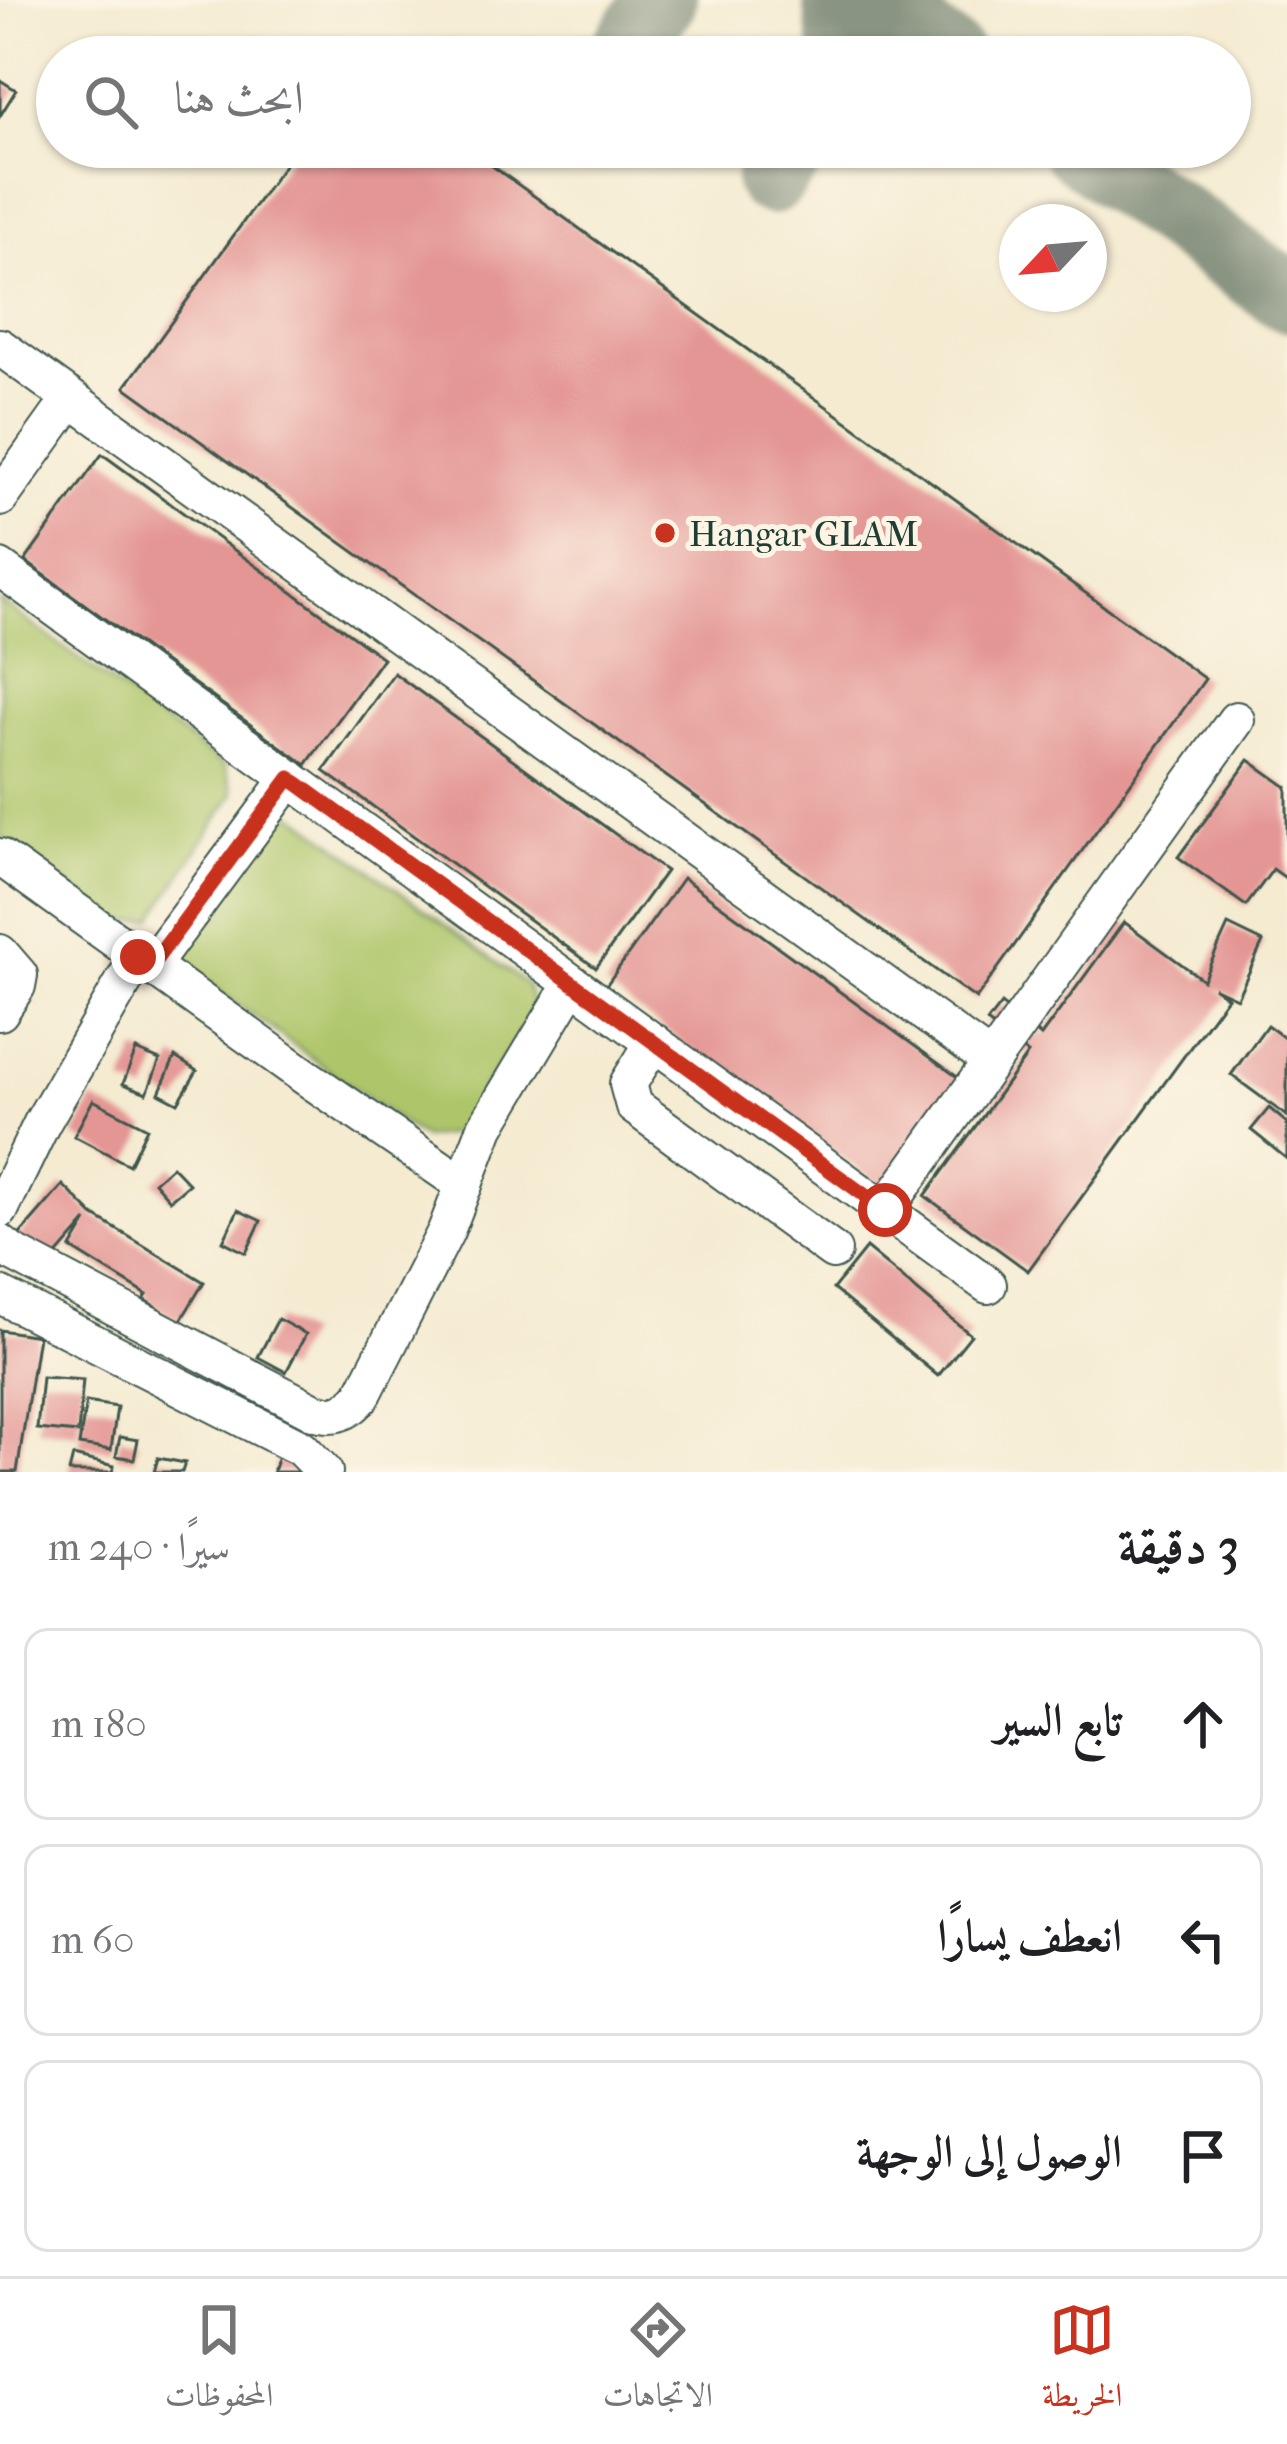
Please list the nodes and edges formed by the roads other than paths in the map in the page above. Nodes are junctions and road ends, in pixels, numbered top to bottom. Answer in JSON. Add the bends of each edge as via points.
{"nodes":[{"id":1,"x":0,"y":347,"type":"edge"},
{"id":2,"x":70,"y":400,"type":"junction"},
{"id":3,"x":0,"y":497,"type":"edge"},
{"id":4,"x":0,"y":568,"type":"edge"},
{"id":5,"x":1236,"y":720,"type":"dead end"},
{"id":6,"x":290,"y":778,"type":"junction"},
{"id":7,"x":0,"y":857,"type":"edge"},
{"id":8,"x":0,"y":953,"type":"edge"},
{"id":9,"x":144,"y":962,"type":"junction"},
{"id":10,"x":572,"y":984,"type":"junction"},
{"id":11,"x":0,"y":1012,"type":"edge"},
{"id":12,"x":654,"y":1042,"type":"junction"},
{"id":13,"x":992,"y":1061,"type":"junction"},
{"id":14,"x":815,"y":1160,"type":"junction"},
{"id":15,"x":464,"y":1185,"type":"junction"},
{"id":16,"x":0,"y":1210,"type":"edge"},
{"id":17,"x":885,"y":1210,"type":"junction"},
{"id":18,"x":779,"y":1212,"type":"junction"},
{"id":19,"x":0,"y":1243,"type":"edge"},
{"id":20,"x":833,"y":1251,"type":"dead end"},
{"id":21,"x":988,"y":1286,"type":"dead end"},
{"id":22,"x":0,"y":1295,"type":"edge"},
{"id":23,"x":324,"y":1472,"type":"edge"}],
"edges":[{"from":1,"to":2,"type":"street"},
{"from":2,"to":3,"type":"street"},
{"from":2,"to":13,"type":"street"},
{"from":4,"to":6,"type":"street"},
{"from":5,"to":13,"type":"street"},
{"from":6,"to":9,"type":"street"},
{"from":6,"to":10,"type":"street"},
{"from":7,"to":9,"type":"street"},
{"from":8,"to":11,"type":"street","via":[[19,975]]},
{"from":9,"to":15,"type":"street"},
{"from":9,"to":16,"type":"street","via":[[41,1123]]},
{"from":10,"to":12,"type":"street"},
{"from":10,"to":15,"type":"street","via":[[486,1127]]},
{"from":12,"to":14,"type":"street"},
{"from":12,"to":18,"type":"street","via":[[628,1084],[634,1106]]},
{"from":13,"to":17,"type":"street"},
{"from":14,"to":17,"type":"street"},
{"from":14,"to":18,"type":"street"},
{"from":15,"to":19,"type":"street","via":[[362,1396],[341,1414],[313,1411]]},
{"from":17,"to":21,"type":"street"},
{"from":18,"to":20,"type":"street"},
{"from":22,"to":23,"type":"street","via":[[301,1448]]}]}
